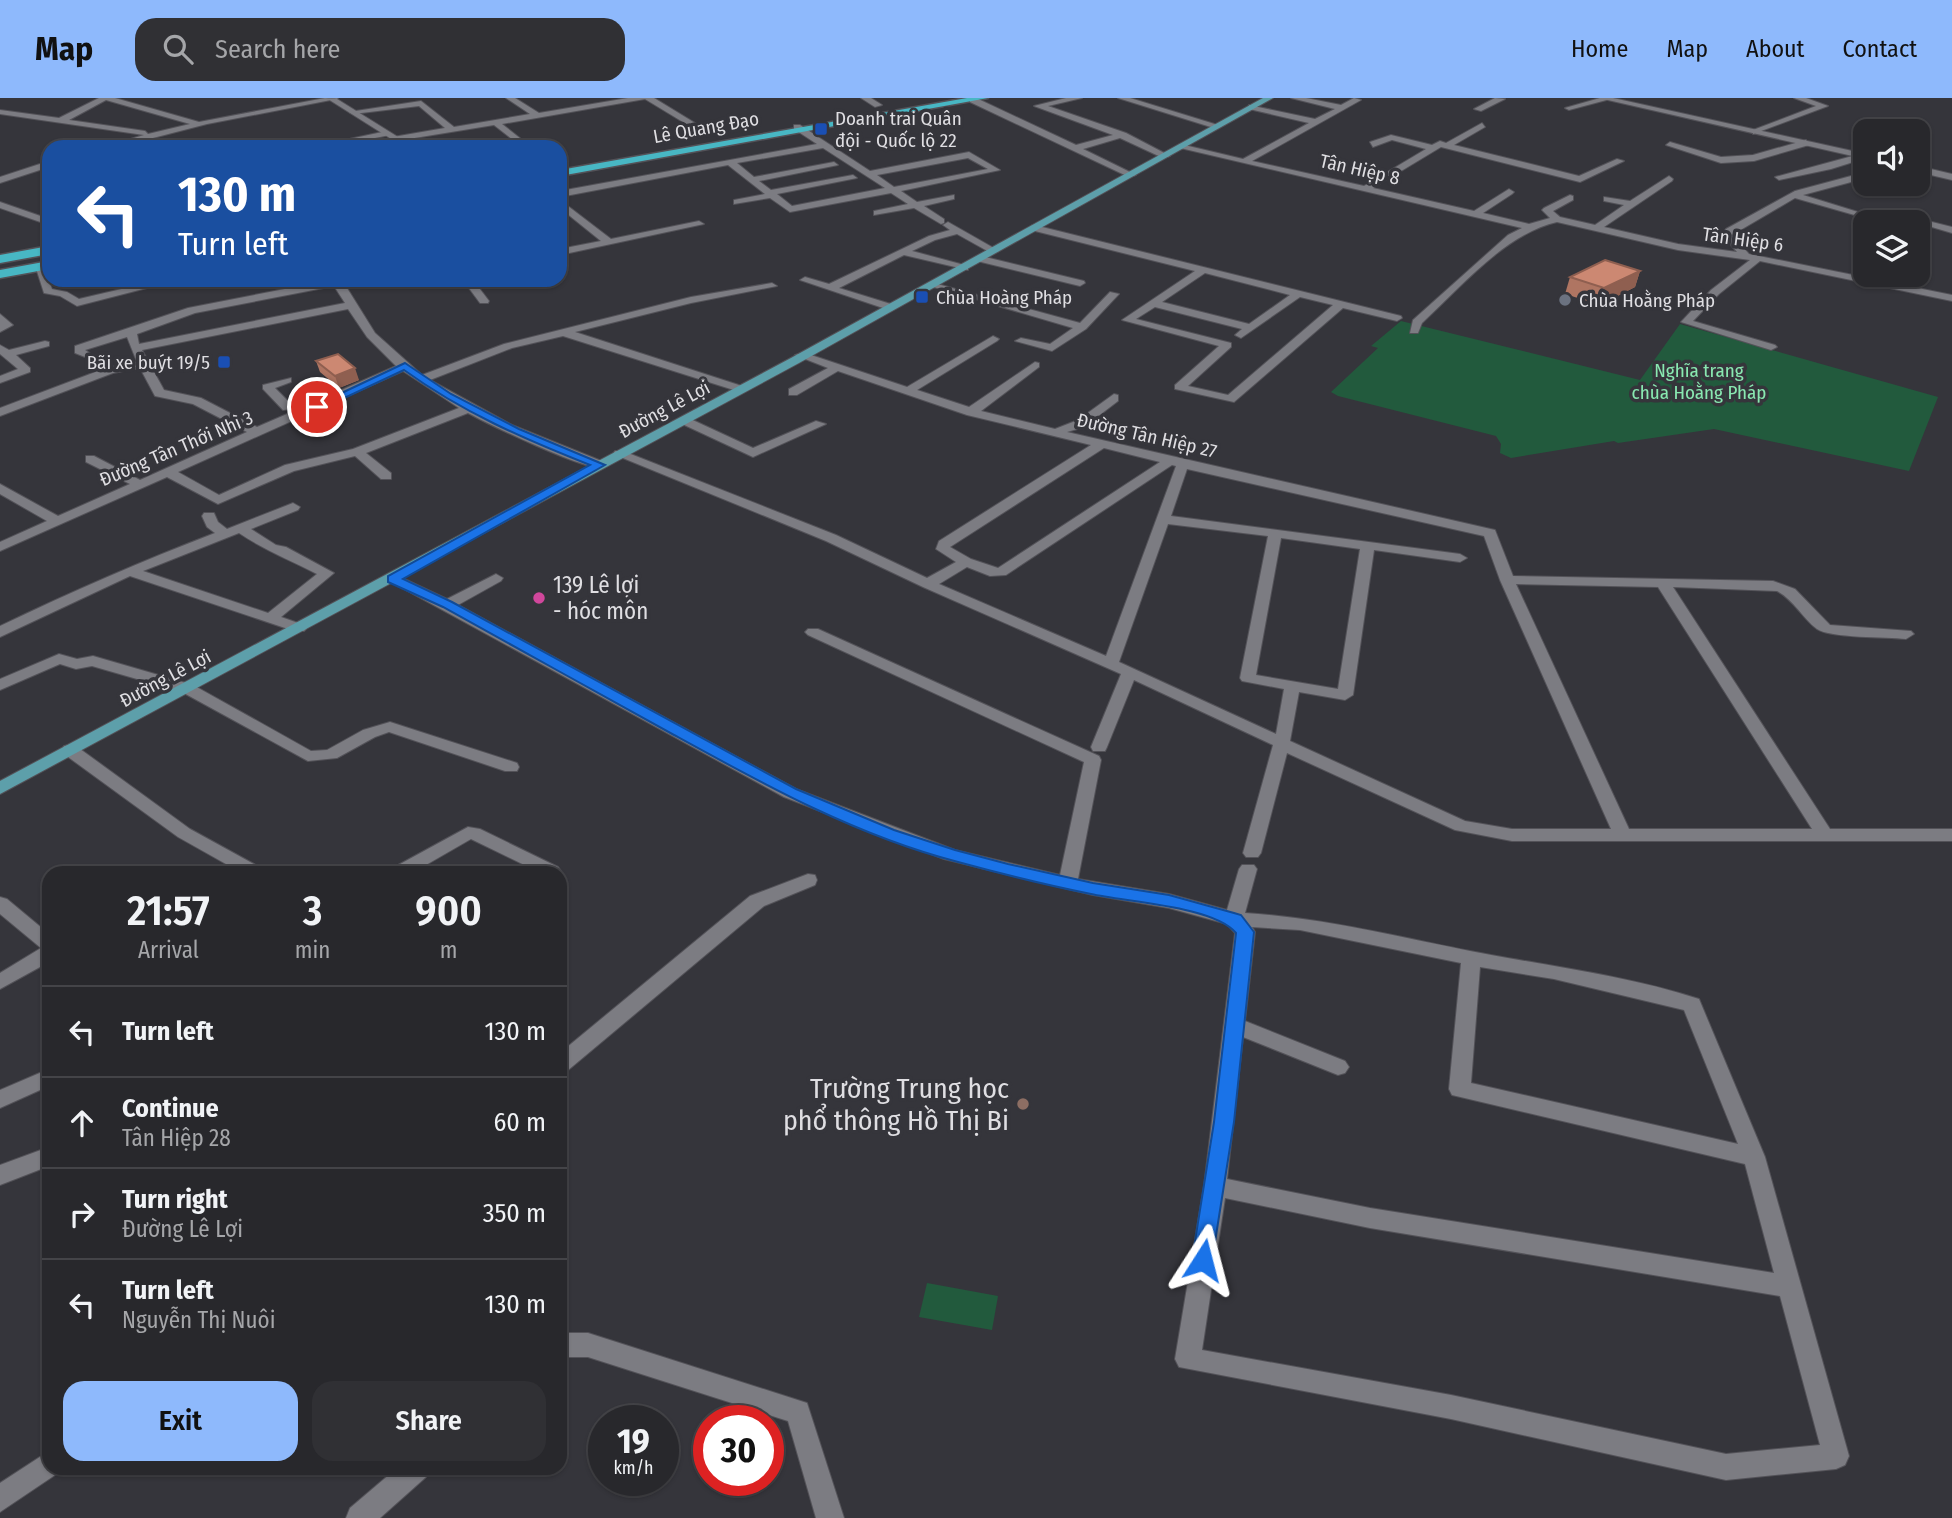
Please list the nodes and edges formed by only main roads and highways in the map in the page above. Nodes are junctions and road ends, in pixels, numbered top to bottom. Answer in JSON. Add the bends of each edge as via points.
{"nodes":[{"id":1,"x":918,"y":98,"type":"edge"},
{"id":2,"x":933,"y":98,"type":"edge"},
{"id":3,"x":961,"y":98,"type":"edge"},
{"id":4,"x":1269,"y":98,"type":"edge"},
{"id":5,"x":978,"y":99,"type":"edge"},
{"id":6,"x":762,"y":125,"type":"dead end"},
{"id":7,"x":799,"y":129,"type":"junction"},
{"id":8,"x":722,"y":132,"type":"dead end"},
{"id":9,"x":695,"y":137,"type":"dead end"},
{"id":10,"x":567,"y":163,"type":"edge"},
{"id":11,"x":567,"y":170,"type":"edge"},
{"id":12,"x":42,"y":253,"type":"edge"},
{"id":13,"x":0,"y":261,"type":"edge"},
{"id":14,"x":42,"y":266,"type":"edge"},
{"id":15,"x":0,"y":272,"type":"edge"},
{"id":16,"x":0,"y":788,"type":"edge"}],
"edges":[{"from":1,"to":6,"type":"highway","name":"Lê Quang Đạo"},
{"from":2,"to":10,"type":"highway","name":"Lê Quang Đạo"},
{"from":3,"to":7,"type":"highway","name":"Lê Quang Đạo"},
{"from":4,"to":16,"type":"main road","name":"Đường Lê Lợi","via":[[393,579]]},
{"from":5,"to":7,"type":"highway","name":"Lê Quang Đạo"},
{"from":7,"to":11,"type":"highway","name":"Lê Quang Đạo"},
{"from":8,"to":9,"type":"highway","name":"Lê Quang Đạo"},
{"from":12,"to":13,"type":"highway"},
{"from":14,"to":15,"type":"highway"}]}
